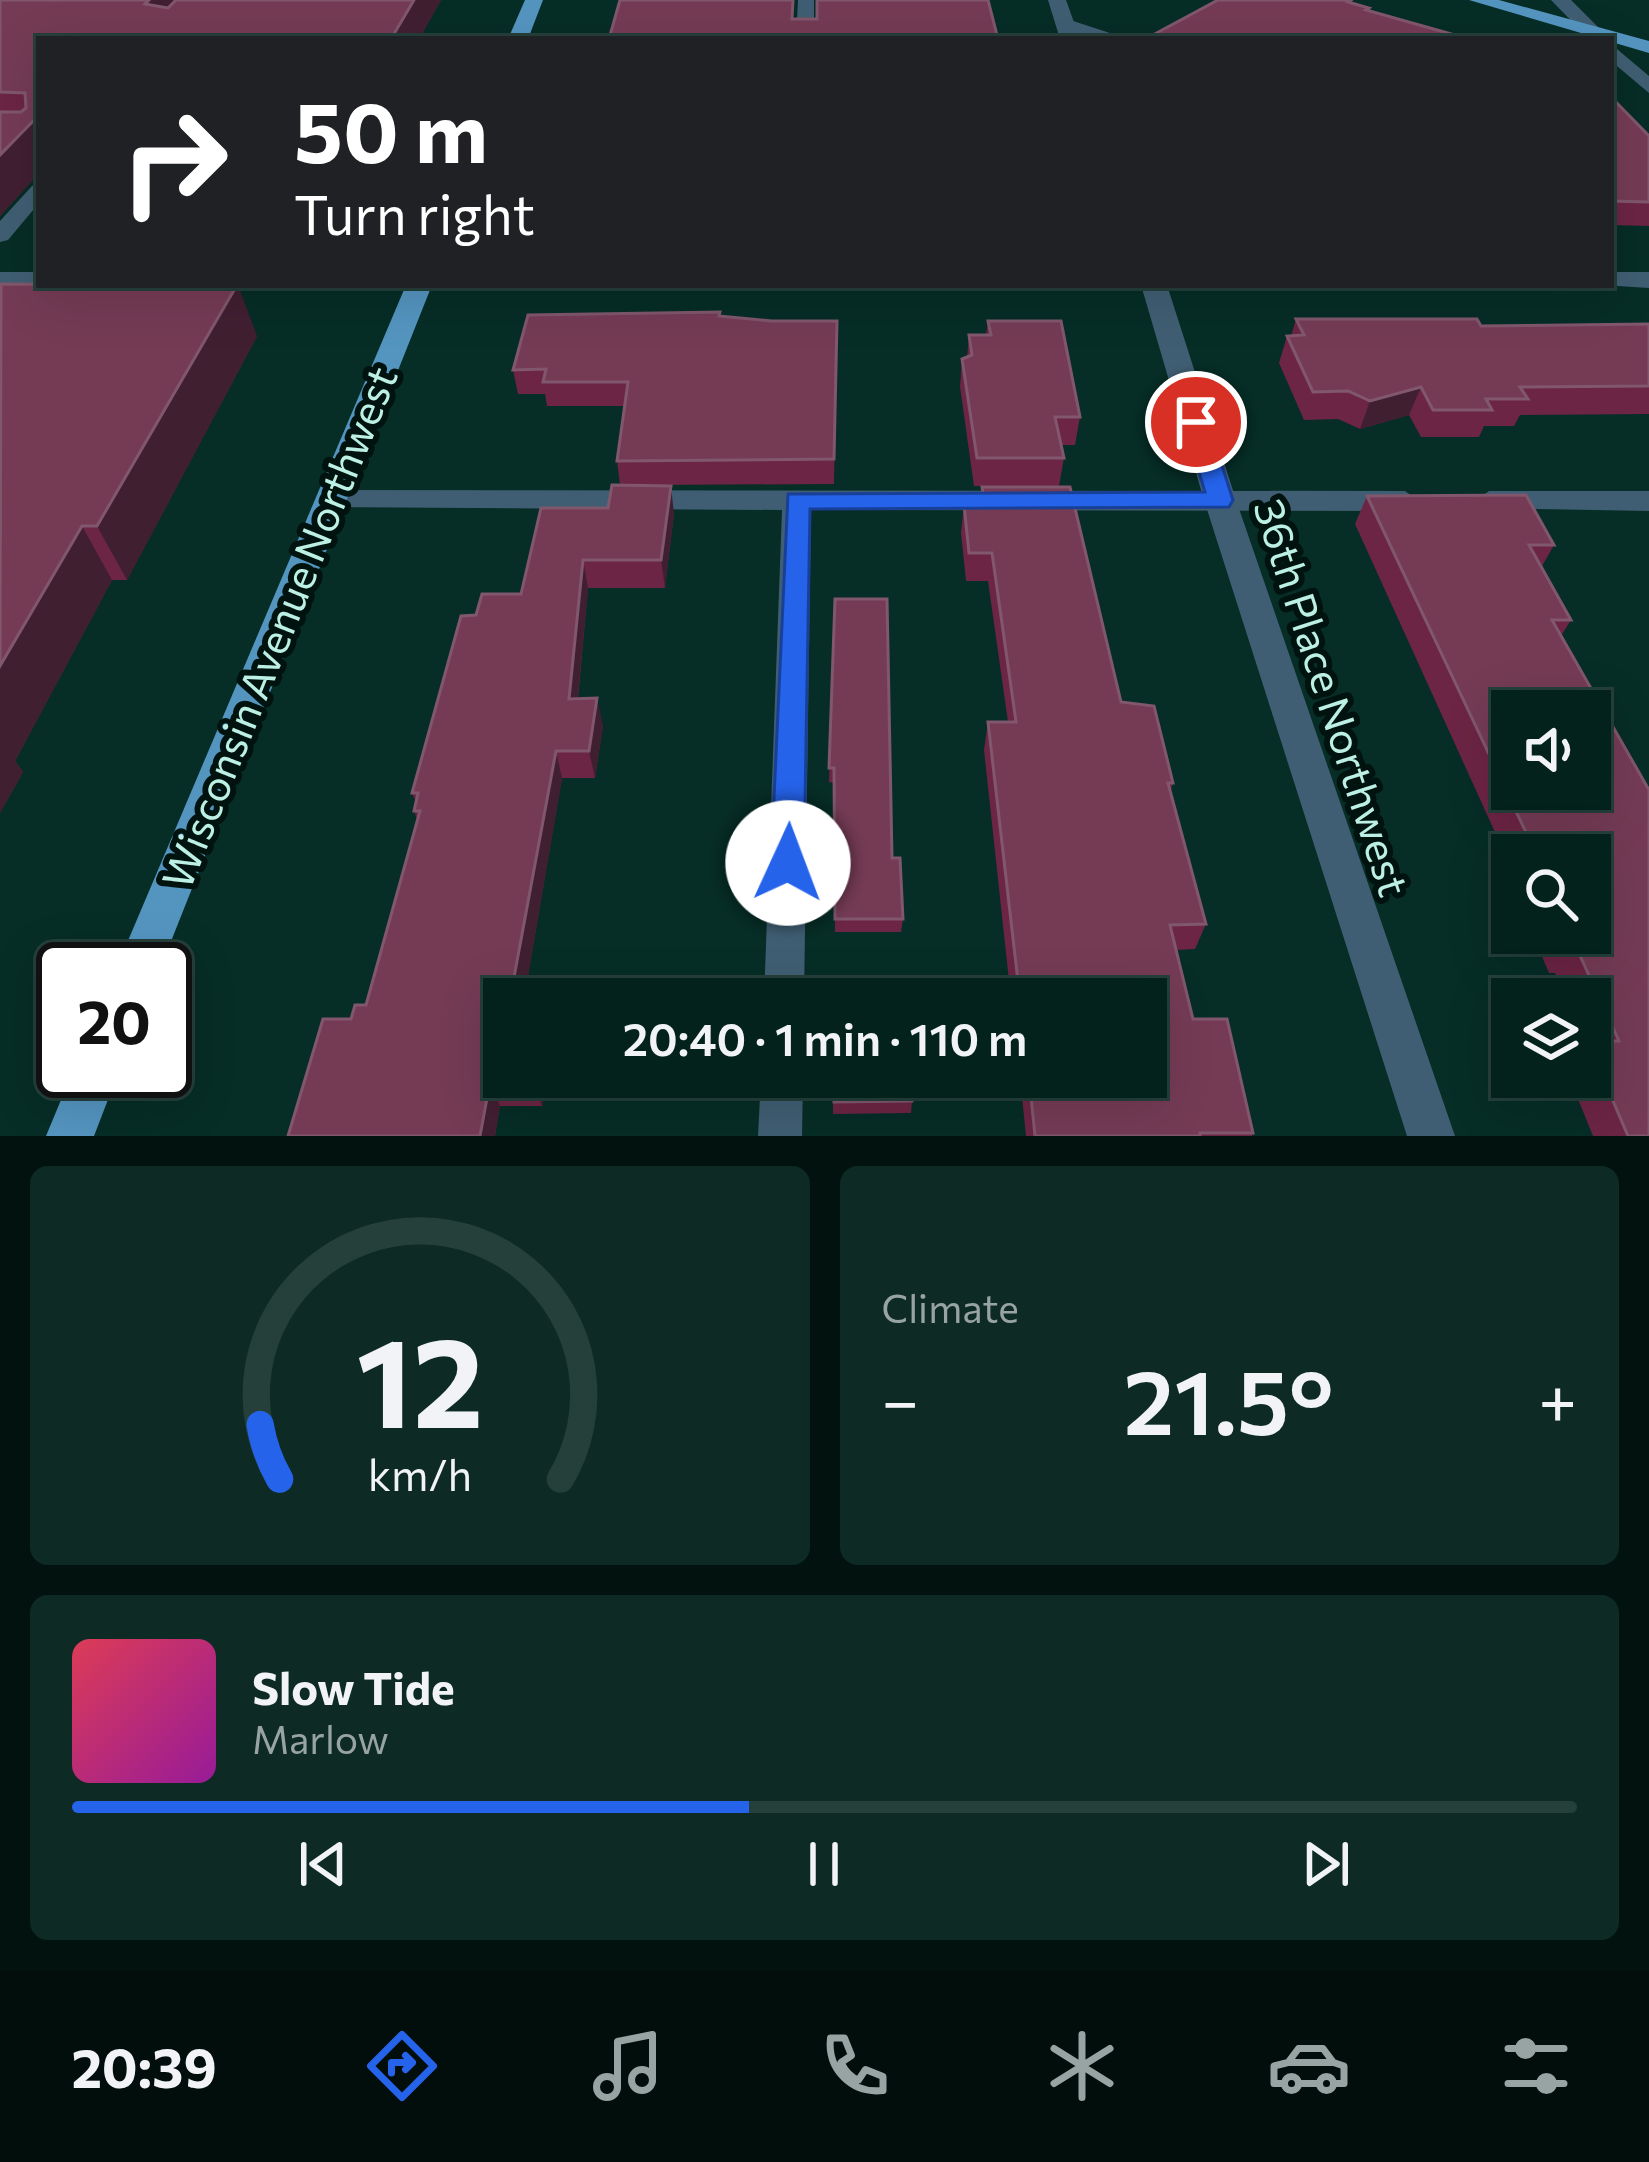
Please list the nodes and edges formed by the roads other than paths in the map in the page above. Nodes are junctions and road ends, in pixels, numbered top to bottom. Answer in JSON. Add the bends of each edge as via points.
{"nodes":[{"id":1,"x":534,"y":0,"type":"edge"},
{"id":2,"x":806,"y":0,"type":"edge"},
{"id":3,"x":1057,"y":0,"type":"edge"},
{"id":4,"x":1478,"y":0,"type":"edge"},
{"id":5,"x":1560,"y":0,"type":"edge"},
{"id":6,"x":1067,"y":31,"type":"edge"},
{"id":7,"x":1596,"y":35,"type":"edge"},
{"id":8,"x":519,"y":36,"type":"edge"},
{"id":9,"x":805,"y":36,"type":"edge"},
{"id":10,"x":1614,"y":39,"type":"edge"},
{"id":11,"x":1649,"y":47,"type":"edge"},
{"id":12,"x":1614,"y":53,"type":"edge"},
{"id":13,"x":1649,"y":86,"type":"edge"},
{"id":14,"x":36,"y":193,"type":"edge"},
{"id":15,"x":0,"y":235,"type":"edge"},
{"id":16,"x":0,"y":280,"type":"edge"},
{"id":17,"x":36,"y":280,"type":"edge"},
{"id":18,"x":1614,"y":280,"type":"edge"},
{"id":19,"x":1649,"y":280,"type":"edge"},
{"id":20,"x":417,"y":288,"type":"edge"},
{"id":21,"x":1155,"y":288,"type":"edge"},
{"id":22,"x":331,"y":500,"type":"junction"},
{"id":23,"x":797,"y":500,"type":"junction"},
{"id":24,"x":1220,"y":500,"type":"junction"},
{"id":25,"x":1648,"y":503,"type":"edge"},
{"id":26,"x":149,"y":942,"type":"edge"},
{"id":27,"x":785,"y":978,"type":"edge"},
{"id":28,"x":85,"y":1098,"type":"edge"},
{"id":29,"x":781,"y":1098,"type":"edge"},
{"id":30,"x":70,"y":1136,"type":"edge"},
{"id":31,"x":780,"y":1136,"type":"edge"},
{"id":32,"x":1431,"y":1136,"type":"edge"}],
"edges":[{"from":1,"to":8,"type":"main road"},
{"from":2,"to":9,"type":"lane"},
{"from":3,"to":6,"type":"street"},
{"from":4,"to":7,"type":"main road"},
{"from":5,"to":7,"type":"street"},
{"from":10,"to":11,"type":"main road"},
{"from":12,"to":13,"type":"street"},
{"from":14,"to":15,"type":"lane"},
{"from":16,"to":17,"type":"street"},
{"from":18,"to":19,"type":"street"},
{"from":20,"to":22,"type":"main road","name":"Wisconsin Avenue Northwest"},
{"from":21,"to":24,"type":"street","name":"36th Place Northwest"},
{"from":22,"to":23,"type":"lane"},
{"from":22,"to":26,"type":"main road","name":"Wisconsin Avenue Northwest"},
{"from":23,"to":24,"type":"lane"},
{"from":23,"to":27,"type":"lane"},
{"from":24,"to":25,"type":"lane"},
{"from":24,"to":32,"type":"street","name":"36th Place Northwest"},
{"from":28,"to":30,"type":"main road"},
{"from":29,"to":31,"type":"lane"}]}
